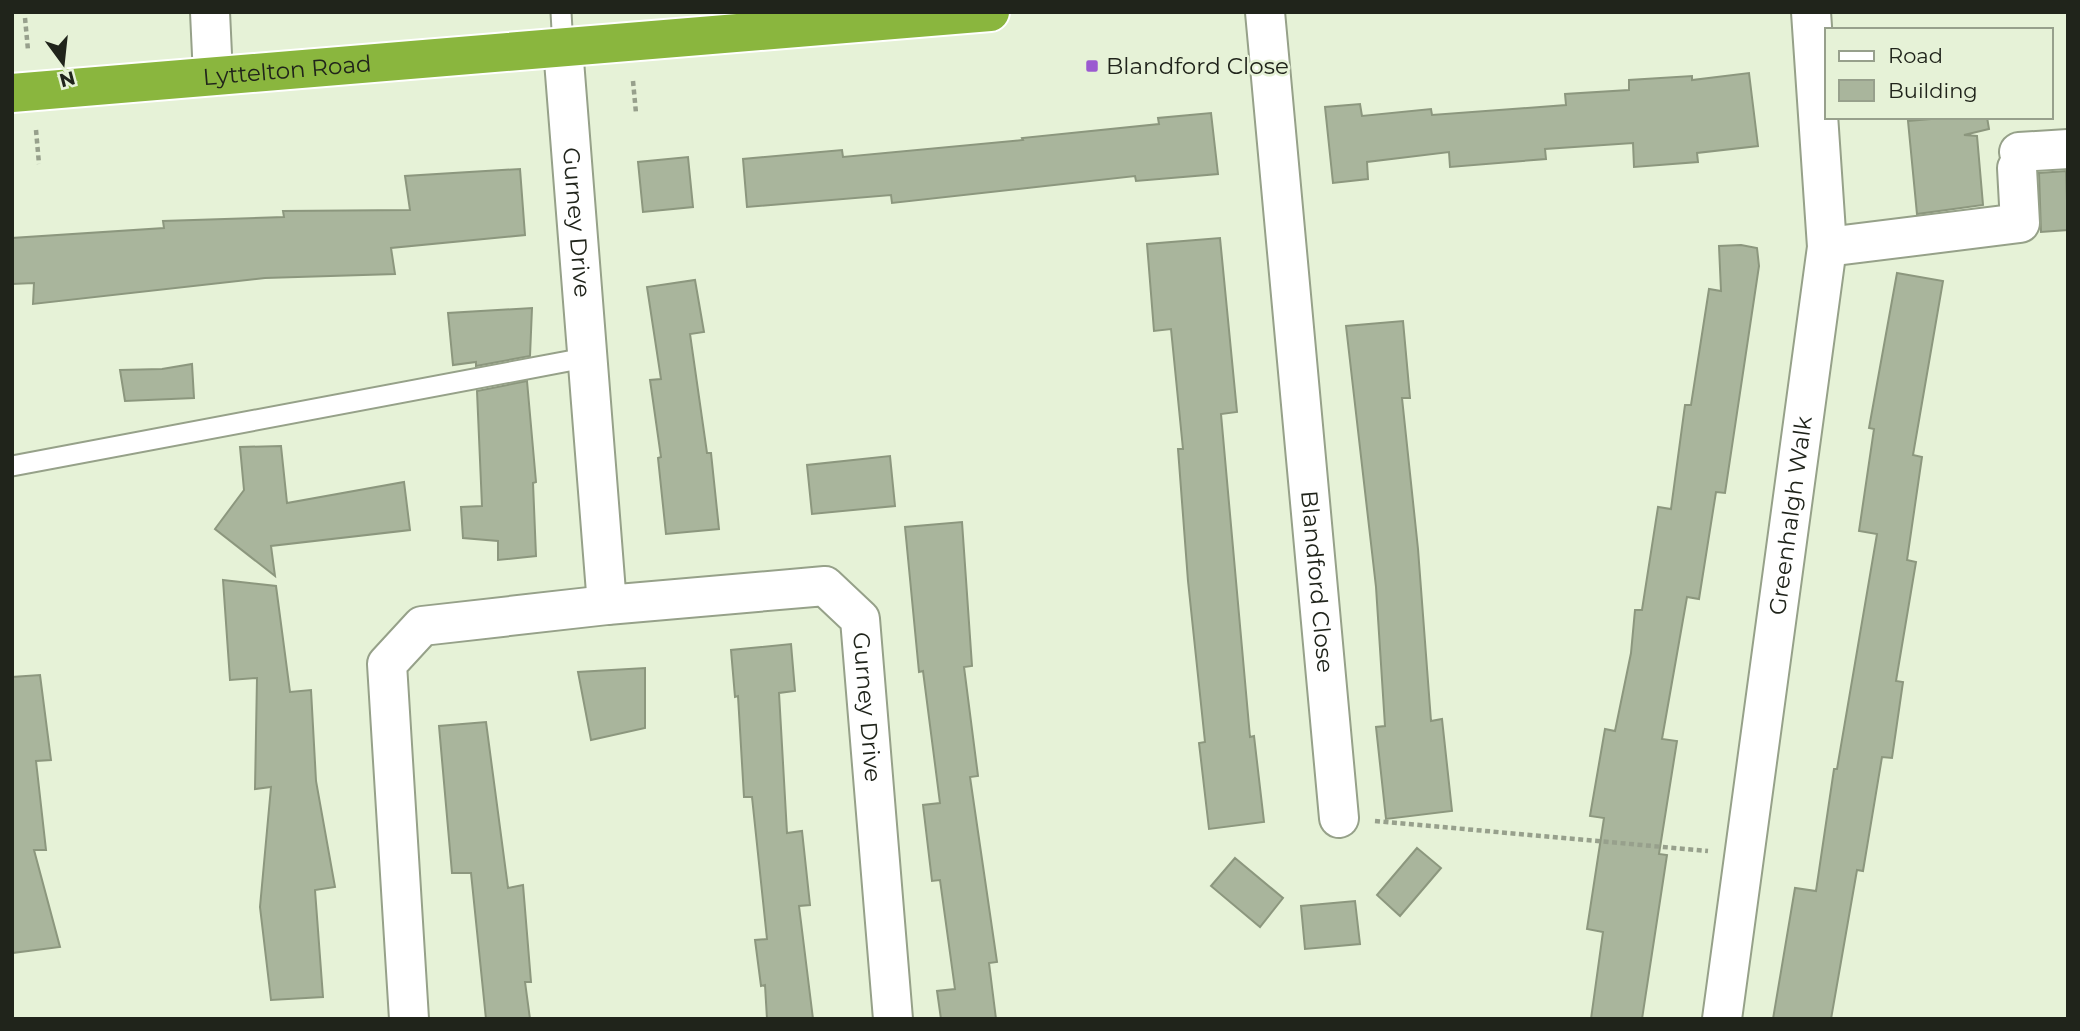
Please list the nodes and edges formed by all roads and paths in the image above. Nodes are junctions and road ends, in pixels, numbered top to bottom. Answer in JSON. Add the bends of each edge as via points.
{"nodes":[{"id":1,"x":209,"y":12,"type":"edge"},
{"id":2,"x":990,"y":12,"type":"edge"},
{"id":3,"x":1265,"y":12,"type":"edge"},
{"id":4,"x":1811,"y":12,"type":"edge"},
{"id":5,"x":25,"y":18,"type":"dead end"},
{"id":6,"x":562,"y":30,"type":"edge"},
{"id":7,"x":28,"y":50,"type":"dead end"},
{"id":8,"x":213,"y":76,"type":"junction"},
{"id":9,"x":633,"y":81,"type":"dead end"},
{"id":10,"x":12,"y":93,"type":"edge"},
{"id":11,"x":636,"y":113,"type":"dead end"},
{"id":12,"x":36,"y":130,"type":"dead end"},
{"id":13,"x":2068,"y":149,"type":"edge"},
{"id":14,"x":39,"y":164,"type":"dead end"},
{"id":15,"x":1827,"y":247,"type":"junction"},
{"id":16,"x":590,"y":357,"type":"junction"},
{"id":17,"x":12,"y":466,"type":"edge"},
{"id":18,"x":607,"y":605,"type":"junction"},
{"id":19,"x":1339,"y":818,"type":"joint"},
{"id":20,"x":1746,"y":854,"type":"junction"},
{"id":21,"x":409,"y":1019,"type":"edge"},
{"id":22,"x":893,"y":1019,"type":"edge"},
{"id":23,"x":1722,"y":1019,"type":"edge"}],
"edges":[{"from":1,"to":8,"type":"street"},
{"from":2,"to":6,"type":"highway","name":"Lyttelton Road"},
{"from":3,"to":19,"type":"street","name":"Blandford Close"},
{"from":4,"to":15,"type":"street","name":"Greenhalgh Walk"},
{"from":5,"to":7,"type":"path"},
{"from":6,"to":8,"type":"highway","name":"Lyttelton Road"},
{"from":6,"to":16,"type":"street","name":"Gurney Drive"},
{"from":8,"to":10,"type":"highway","name":"Lyttelton Road"},
{"from":9,"to":11,"type":"path"},
{"from":12,"to":14,"type":"path"},
{"from":13,"to":15,"type":"street","via":[[2018,160],[2020,223]]},
{"from":15,"to":20,"type":"street","name":"Greenhalgh Walk"},
{"from":16,"to":17,"type":"lane"},
{"from":16,"to":18,"type":"street","name":"Gurney Drive"},
{"from":18,"to":21,"type":"street","name":"Gurney Drive","via":[[422,626],[387,664]]},
{"from":18,"to":22,"type":"street","name":"Gurney Drive","via":[[825,586],[860,619]]},
{"from":19,"to":20,"type":"path"},
{"from":20,"to":23,"type":"street","name":"Greenhalgh Walk"}]}
